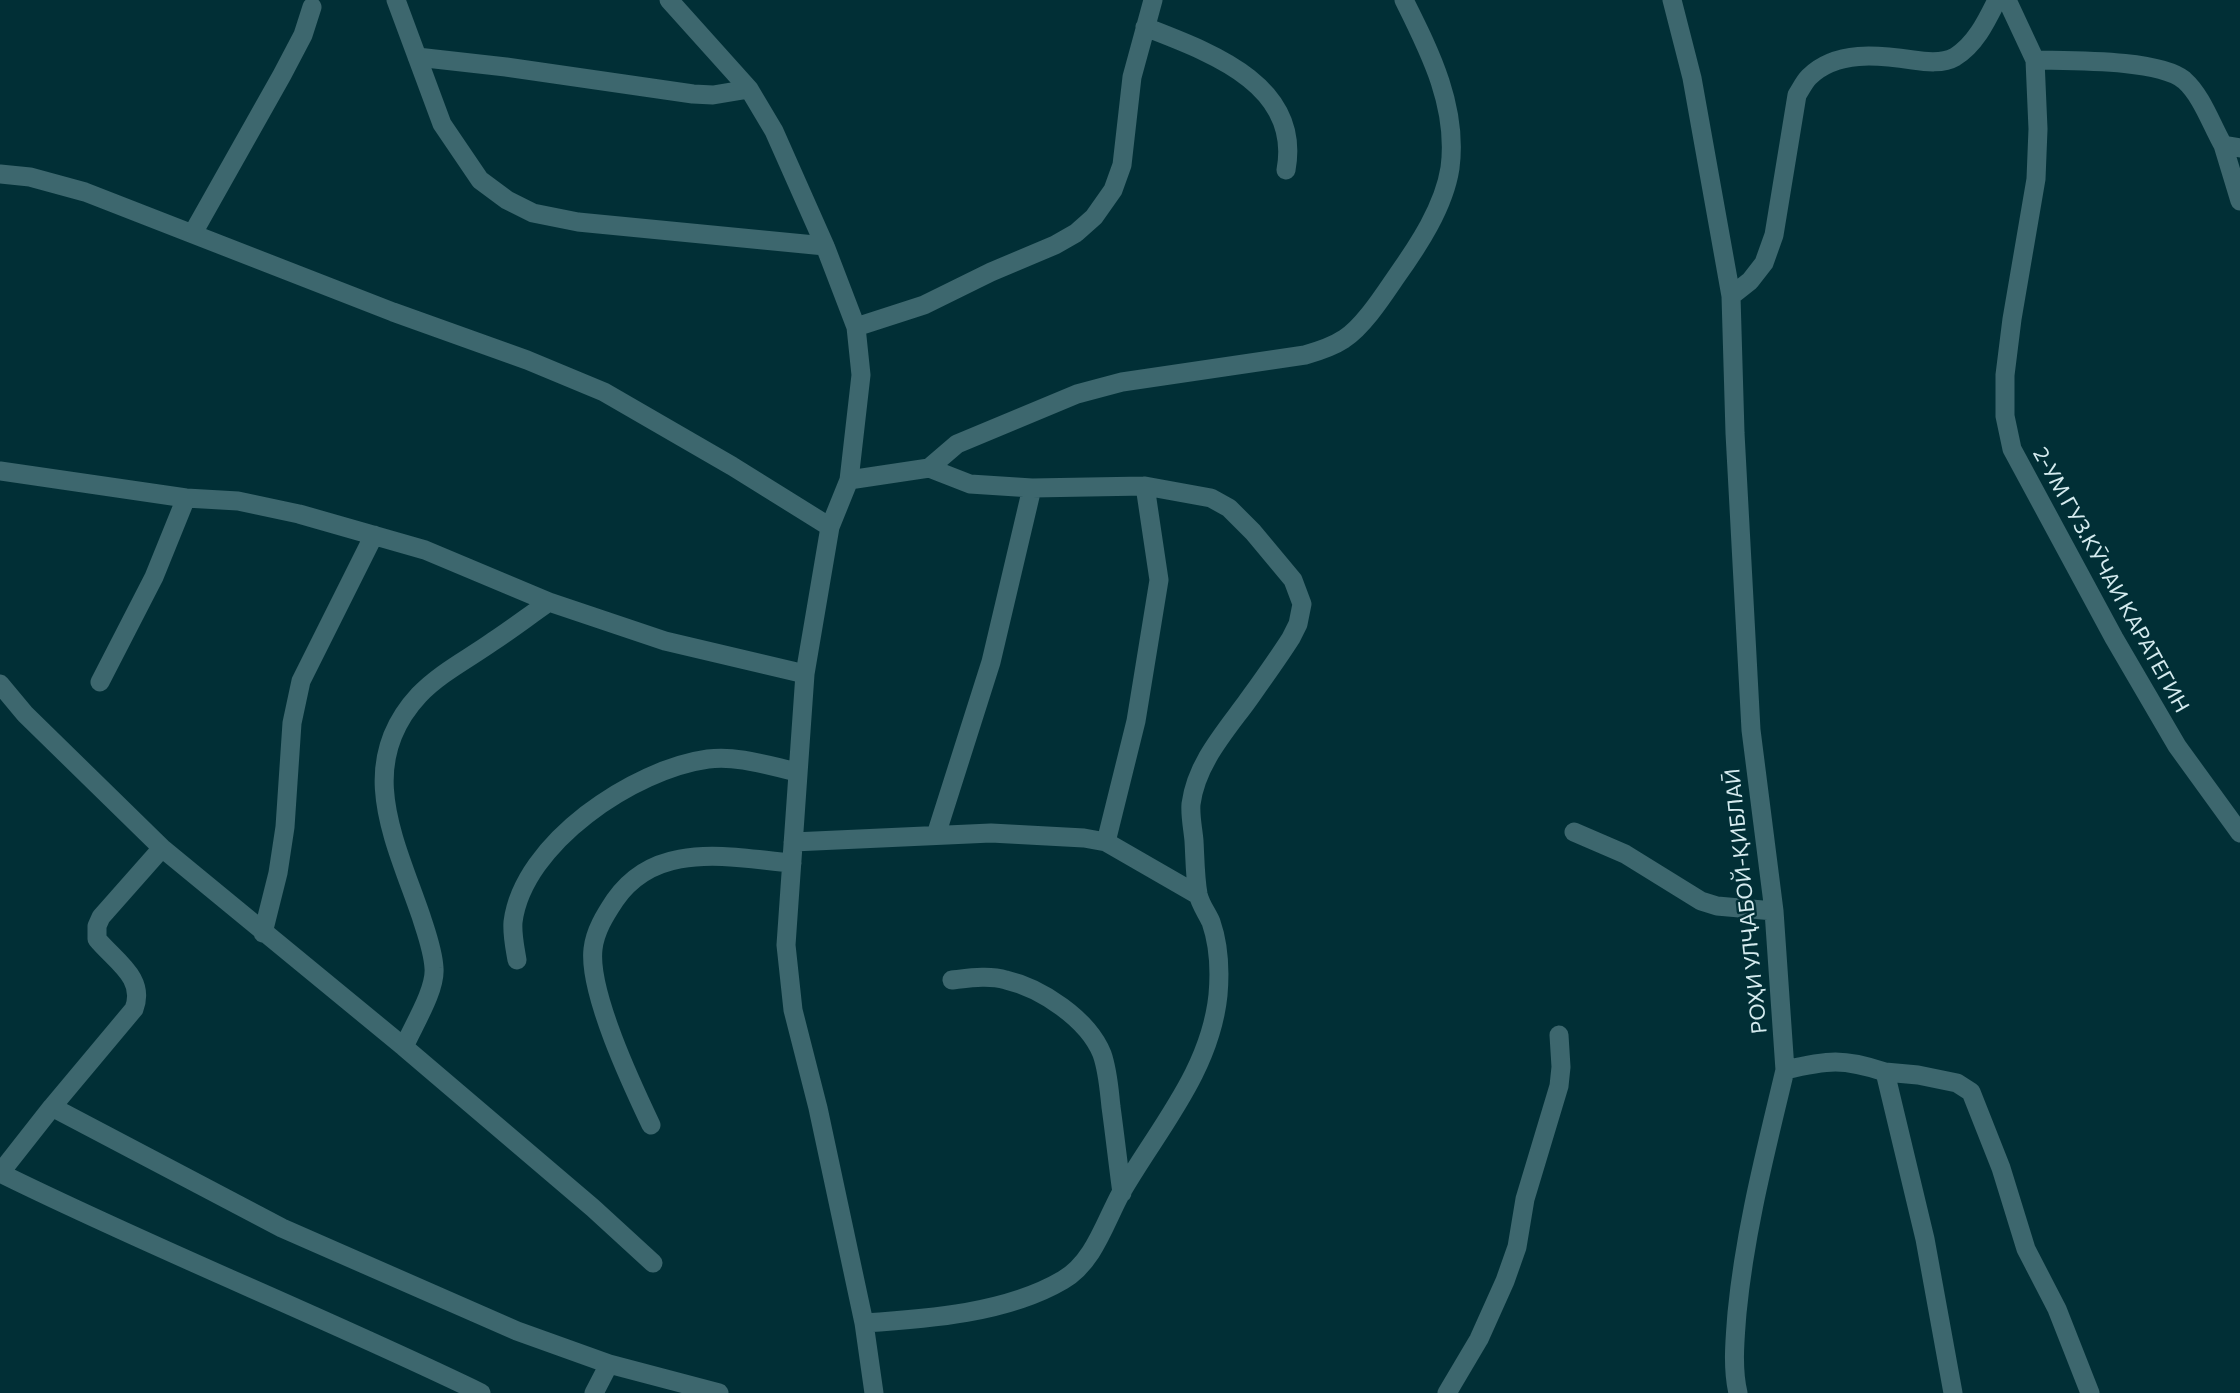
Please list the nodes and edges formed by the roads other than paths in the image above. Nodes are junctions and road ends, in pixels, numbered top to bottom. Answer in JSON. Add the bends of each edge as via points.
{"nodes":[{"id":1,"x":396,"y":0,"type":"edge"},
{"id":2,"x":669,"y":0,"type":"edge"},
{"id":3,"x":1153,"y":0,"type":"edge"},
{"id":4,"x":1404,"y":0,"type":"edge"},
{"id":5,"x":1672,"y":0,"type":"edge"},
{"id":6,"x":1997,"y":0,"type":"edge"},
{"id":7,"x":2007,"y":0,"type":"edge"},
{"id":8,"x":312,"y":7,"type":"dead end"},
{"id":9,"x":1145,"y":27,"type":"junction"},
{"id":10,"x":417,"y":57,"type":"junction"},
{"id":11,"x":2035,"y":60,"type":"junction"},
{"id":12,"x":749,"y":89,"type":"junction"},
{"id":13,"x":2231,"y":147,"type":"edge"},
{"id":14,"x":1286,"y":170,"type":"dead end"},
{"id":15,"x":0,"y":174,"type":"edge"},
{"id":16,"x":2240,"y":201,"type":"edge"},
{"id":17,"x":193,"y":233,"type":"junction"},
{"id":18,"x":825,"y":246,"type":"junction"},
{"id":19,"x":1731,"y":296,"type":"junction"},
{"id":20,"x":856,"y":327,"type":"junction"},
{"id":21,"x":929,"y":468,"type":"junction"},
{"id":22,"x":0,"y":471,"type":"edge"},
{"id":23,"x":849,"y":480,"type":"junction"},
{"id":24,"x":1145,"y":486,"type":"junction"},
{"id":25,"x":1032,"y":488,"type":"junction"},
{"id":26,"x":186,"y":498,"type":"junction"},
{"id":27,"x":830,"y":527,"type":"junction"},
{"id":28,"x":374,"y":535,"type":"junction"},
{"id":29,"x":549,"y":602,"type":"junction"},
{"id":30,"x":805,"y":674,"type":"junction"},
{"id":31,"x":100,"y":682,"type":"dead end"},
{"id":32,"x":0,"y":684,"type":"edge"},
{"id":33,"x":798,"y":772,"type":"junction"},
{"id":34,"x":1574,"y":832,"type":"dead end"},
{"id":35,"x":2240,"y":833,"type":"edge"},
{"id":36,"x":936,"y":835,"type":"junction"},
{"id":37,"x":793,"y":842,"type":"junction"},
{"id":38,"x":1106,"y":842,"type":"junction"},
{"id":39,"x":162,"y":848,"type":"junction"},
{"id":40,"x":792,"y":863,"type":"junction"},
{"id":41,"x":1198,"y":895,"type":"junction"},
{"id":42,"x":1774,"y":911,"type":"junction"},
{"id":43,"x":263,"y":933,"type":"junction"},
{"id":44,"x":517,"y":960,"type":"dead end"},
{"id":45,"x":952,"y":980,"type":"dead end"},
{"id":46,"x":1559,"y":1035,"type":"dead end"},
{"id":47,"x":404,"y":1047,"type":"junction"},
{"id":48,"x":1786,"y":1070,"type":"junction"},
{"id":49,"x":1885,"y":1072,"type":"junction"},
{"id":50,"x":52,"y":1107,"type":"junction"},
{"id":51,"x":651,"y":1125,"type":"dead end"},
{"id":52,"x":0,"y":1173,"type":"edge"},
{"id":53,"x":1122,"y":1193,"type":"junction"},
{"id":54,"x":653,"y":1263,"type":"dead end"},
{"id":55,"x":864,"y":1323,"type":"junction"},
{"id":56,"x":609,"y":1364,"type":"junction"},
{"id":57,"x":481,"y":1393,"type":"edge"},
{"id":58,"x":594,"y":1393,"type":"edge"},
{"id":59,"x":719,"y":1393,"type":"edge"},
{"id":60,"x":874,"y":1393,"type":"edge"},
{"id":61,"x":1447,"y":1393,"type":"edge"},
{"id":62,"x":1738,"y":1393,"type":"edge"},
{"id":63,"x":1953,"y":1393,"type":"edge"},
{"id":64,"x":2090,"y":1393,"type":"edge"}],
"edges":[{"from":1,"to":10,"type":"street"},
{"from":2,"to":12,"type":"street"},
{"from":3,"to":9,"type":"street"},
{"from":4,"to":21,"type":"street","via":[[1434,61],[1448,108],[1450,170],[1418,245],[1347,337],[1305,355],[1122,382],[1077,394],[957,444]]},
{"from":5,"to":19,"type":"street","name":"РОҲИ УЛҶАБОЙ-ҚИБЛАӢ","via":[[1695,91]]},
{"from":6,"to":19,"type":"street","via":[[1972,42],[1954,58],[1932,62],[1882,55],[1844,58],[1808,77],[1797,95],[1774,235],[1763,263]]},
{"from":7,"to":11,"type":"street","name":"2-УМ ГУЗ.КӮЧАИ КАРАТЕГИН"},
{"from":8,"to":17,"type":"street","via":[[282,75]]},
{"from":9,"to":14,"type":"street","via":[[1216,55],[1264,94],[1284,121],[1289,151]]},
{"from":9,"to":20,"type":"street","via":[[1132,77],[1122,165],[1114,190],[1094,217],[1055,244],[924,305]]},
{"from":10,"to":12,"type":"street","via":[[693,94]]},
{"from":10,"to":18,"type":"street","via":[[442,124],[467,163],[480,180],[533,213],[578,222]]},
{"from":11,"to":13,"type":"street","via":[[2141,66],[2168,72],[2194,90]]},
{"from":11,"to":35,"type":"street","name":"2-УМ ГУЗ.КӮЧАИ КАРАТЕГИН","via":[[2036,179],[2004,375],[2012,449],[2178,746]]},
{"from":12,"to":18,"type":"street","via":[[774,131]]},
{"from":13,"to":16,"type":"street"},
{"from":15,"to":17,"type":"street","via":[[85,191]]},
{"from":17,"to":27,"type":"street","via":[[604,392]]},
{"from":18,"to":20,"type":"street"},
{"from":19,"to":42,"type":"street","name":"РОҲИ УЛҶАБОЙ-ҚИБЛАӢ","via":[[1751,730]]},
{"from":20,"to":23,"type":"street","via":[[861,375]]},
{"from":21,"to":23,"type":"street"},
{"from":21,"to":25,"type":"street","via":[[970,484]]},
{"from":22,"to":26,"type":"street"},
{"from":23,"to":27,"type":"street"},
{"from":24,"to":25,"type":"street"},
{"from":24,"to":38,"type":"street","via":[[1159,580],[1136,721]]},
{"from":24,"to":41,"type":"street","via":[[1211,498],[1229,508],[1282,565],[1302,604],[1291,638],[1204,762],[1195,786],[1191,805]]},
{"from":25,"to":36,"type":"street","via":[[992,662]]},
{"from":26,"to":28,"type":"street","via":[[238,501]]},
{"from":26,"to":31,"type":"street","via":[[154,577]]},
{"from":27,"to":30,"type":"street"},
{"from":28,"to":29,"type":"street","via":[[425,550]]},
{"from":28,"to":43,"type":"street","via":[[314,652],[294,705],[285,827]]},
{"from":29,"to":30,"type":"street","via":[[665,641]]},
{"from":29,"to":47,"type":"street","via":[[419,695],[390,743],[384,766],[390,827],[434,969]]},
{"from":30,"to":33,"type":"street"},
{"from":32,"to":39,"type":"street","via":[[24,715]]},
{"from":33,"to":37,"type":"street"},
{"from":33,"to":44,"type":"street","via":[[710,758],[651,776],[593,809],[552,846],[520,898],[513,923]]},
{"from":34,"to":42,"type":"street","via":[[1625,854],[1701,901]]},
{"from":36,"to":37,"type":"street"},
{"from":36,"to":38,"type":"street","via":[[1055,835]]},
{"from":37,"to":40,"type":"street"},
{"from":38,"to":41,"type":"street"},
{"from":39,"to":43,"type":"street"},
{"from":39,"to":50,"type":"street","via":[[97,926],[97,939],[135,981],[134,1009]]},
{"from":40,"to":51,"type":"street","via":[[704,856],[644,870],[624,887],[597,930],[592,950],[595,977],[609,1027]]},
{"from":40,"to":55,"type":"street","via":[[786,945],[793,1010]]},
{"from":41,"to":53,"type":"street","via":[[1218,948],[1218,996],[1209,1032],[1173,1114]]},
{"from":42,"to":48,"type":"street","name":"РОҲИ УЛҶАБОЙ-ҚИБЛАӢ"},
{"from":43,"to":47,"type":"street"},
{"from":45,"to":53,"type":"street","via":[[989,977],[1025,986],[1065,1009],[1089,1033],[1101,1052],[1107,1075]]},
{"from":46,"to":61,"type":"street","via":[[1559,1086],[1525,1199],[1517,1247],[1479,1339]]},
{"from":47,"to":54,"type":"street"},
{"from":48,"to":49,"type":"street","via":[[1844,1060]]},
{"from":48,"to":62,"type":"street","name":"РОҲИ УЛҶАБОЙ-ҚИБЛАӢ","via":[[1741,1274],[1735,1370]]},
{"from":49,"to":63,"type":"street","via":[[1925,1239]]},
{"from":49,"to":64,"type":"street","via":[[1957,1083],[1971,1092],[2026,1249],[2057,1309]]},
{"from":50,"to":52,"type":"street"},
{"from":50,"to":56,"type":"street","via":[[282,1228],[517,1331]]},
{"from":52,"to":57,"type":"street"},
{"from":53,"to":55,"type":"street","via":[[1086,1258],[1066,1279],[1002,1306]]},
{"from":55,"to":60,"type":"street"},
{"from":56,"to":58,"type":"street"},
{"from":56,"to":59,"type":"street"}]}
